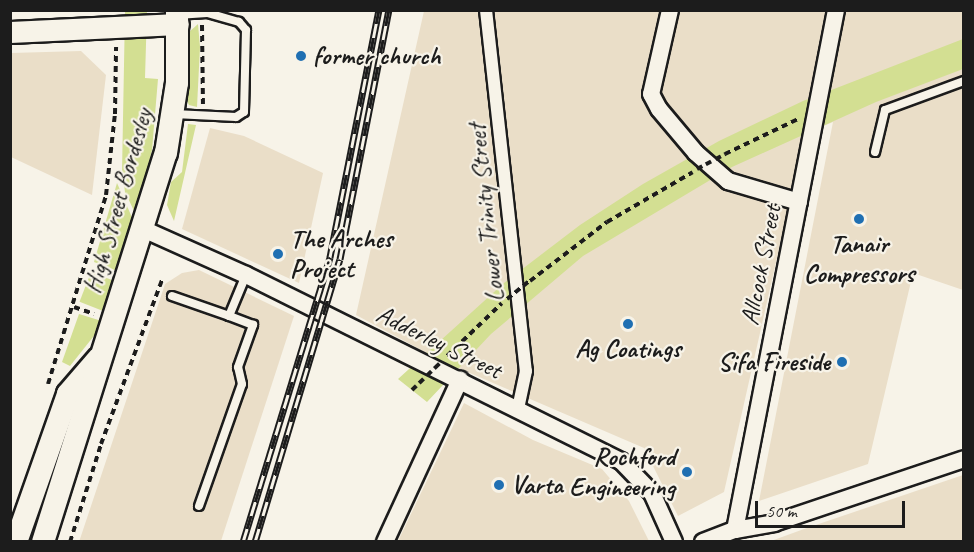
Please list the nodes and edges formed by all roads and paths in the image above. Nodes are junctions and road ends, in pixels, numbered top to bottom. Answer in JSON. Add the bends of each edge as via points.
{"nodes":[{"id":1,"x":486,"y":10,"type":"edge"},
{"id":2,"x":670,"y":10,"type":"edge"},
{"id":3,"x":836,"y":10,"type":"edge"},
{"id":4,"x":177,"y":16,"type":"edge"},
{"id":5,"x":202,"y":23,"type":"dead end"},
{"id":6,"x":126,"y":24,"type":"junction"},
{"id":7,"x":10,"y":32,"type":"edge"},
{"id":8,"x":963,"y":81,"type":"edge"},
{"id":9,"x":203,"y":108,"type":"dead end"},
{"id":10,"x":173,"y":114,"type":"junction"},
{"id":11,"x":804,"y":116,"type":"dead end"},
{"id":12,"x":875,"y":152,"type":"dead end"},
{"id":13,"x":799,"y":202,"type":"junction"},
{"id":14,"x":143,"y":229,"type":"junction"},
{"id":15,"x":246,"y":275,"type":"junction"},
{"id":16,"x":163,"y":277,"type":"dead end"},
{"id":17,"x":172,"y":296,"type":"dead end"},
{"id":18,"x":230,"y":316,"type":"junction"},
{"id":19,"x":102,"y":356,"type":"junction"},
{"id":20,"x":460,"y":380,"type":"junction"},
{"id":21,"x":412,"y":390,"type":"dead end"},
{"id":22,"x":44,"y":394,"type":"dead end"},
{"id":23,"x":518,"y":409,"type":"junction"},
{"id":24,"x":963,"y":459,"type":"edge"},
{"id":25,"x":199,"y":506,"type":"dead end"},
{"id":26,"x":735,"y":530,"type":"junction"},
{"id":27,"x":16,"y":542,"type":"edge"},
{"id":28,"x":43,"y":542,"type":"edge"},
{"id":29,"x":70,"y":542,"type":"edge"},
{"id":30,"x":385,"y":542,"type":"edge"},
{"id":31,"x":674,"y":542,"type":"edge"},
{"id":32,"x":703,"y":542,"type":"edge"}],
"edges":[{"from":1,"to":23,"type":"street","name":"Lower Trinity Street","via":[[526,371]]},
{"from":2,"to":13,"type":"street","via":[[651,94],[688,144],[719,174]]},
{"from":3,"to":13,"type":"street","name":"Allcock Street"},
{"from":4,"to":6,"type":"street"},
{"from":4,"to":10,"type":"main road","name":"High Street Bordesley"},
{"from":4,"to":10,"type":"lane","via":[[207,13],[239,22],[246,30],[244,112],[236,117]]},
{"from":5,"to":9,"type":"path"},
{"from":6,"to":7,"type":"street"},
{"from":6,"to":22,"type":"path","via":[[106,195]]},
{"from":8,"to":12,"type":"lane","via":[[885,110]]},
{"from":10,"to":14,"type":"main road","name":"High Street Bordesley","via":[[166,153]]},
{"from":11,"to":21,"type":"path","bridge":true,"via":[[697,169],[607,222],[529,281]]},
{"from":13,"to":26,"type":"street","name":"Allcock Street"},
{"from":14,"to":15,"type":"street","name":"Adderley Street"},
{"from":14,"to":19,"type":"main road","name":"High Street Bordesley"},
{"from":15,"to":18,"type":"lane"},
{"from":15,"to":20,"type":"street","name":"Adderley Street"},
{"from":16,"to":29,"type":"path","via":[[100,444]]},
{"from":17,"to":18,"type":"lane"},
{"from":18,"to":25,"type":"lane","via":[[253,325],[238,367],[242,384]]},
{"from":19,"to":27,"type":"main road","name":"High Street Bordesley","via":[[68,394]]},
{"from":19,"to":28,"type":"main road","name":"High Street Bordesley"},
{"from":20,"to":23,"type":"street","name":"Adderley Street"},
{"from":20,"to":30,"type":"street"},
{"from":23,"to":31,"type":"street","name":"Adderley Street","via":[[633,470],[652,493]]},
{"from":24,"to":26,"type":"street","via":[[774,523]]},
{"from":26,"to":32,"type":"street"}]}
